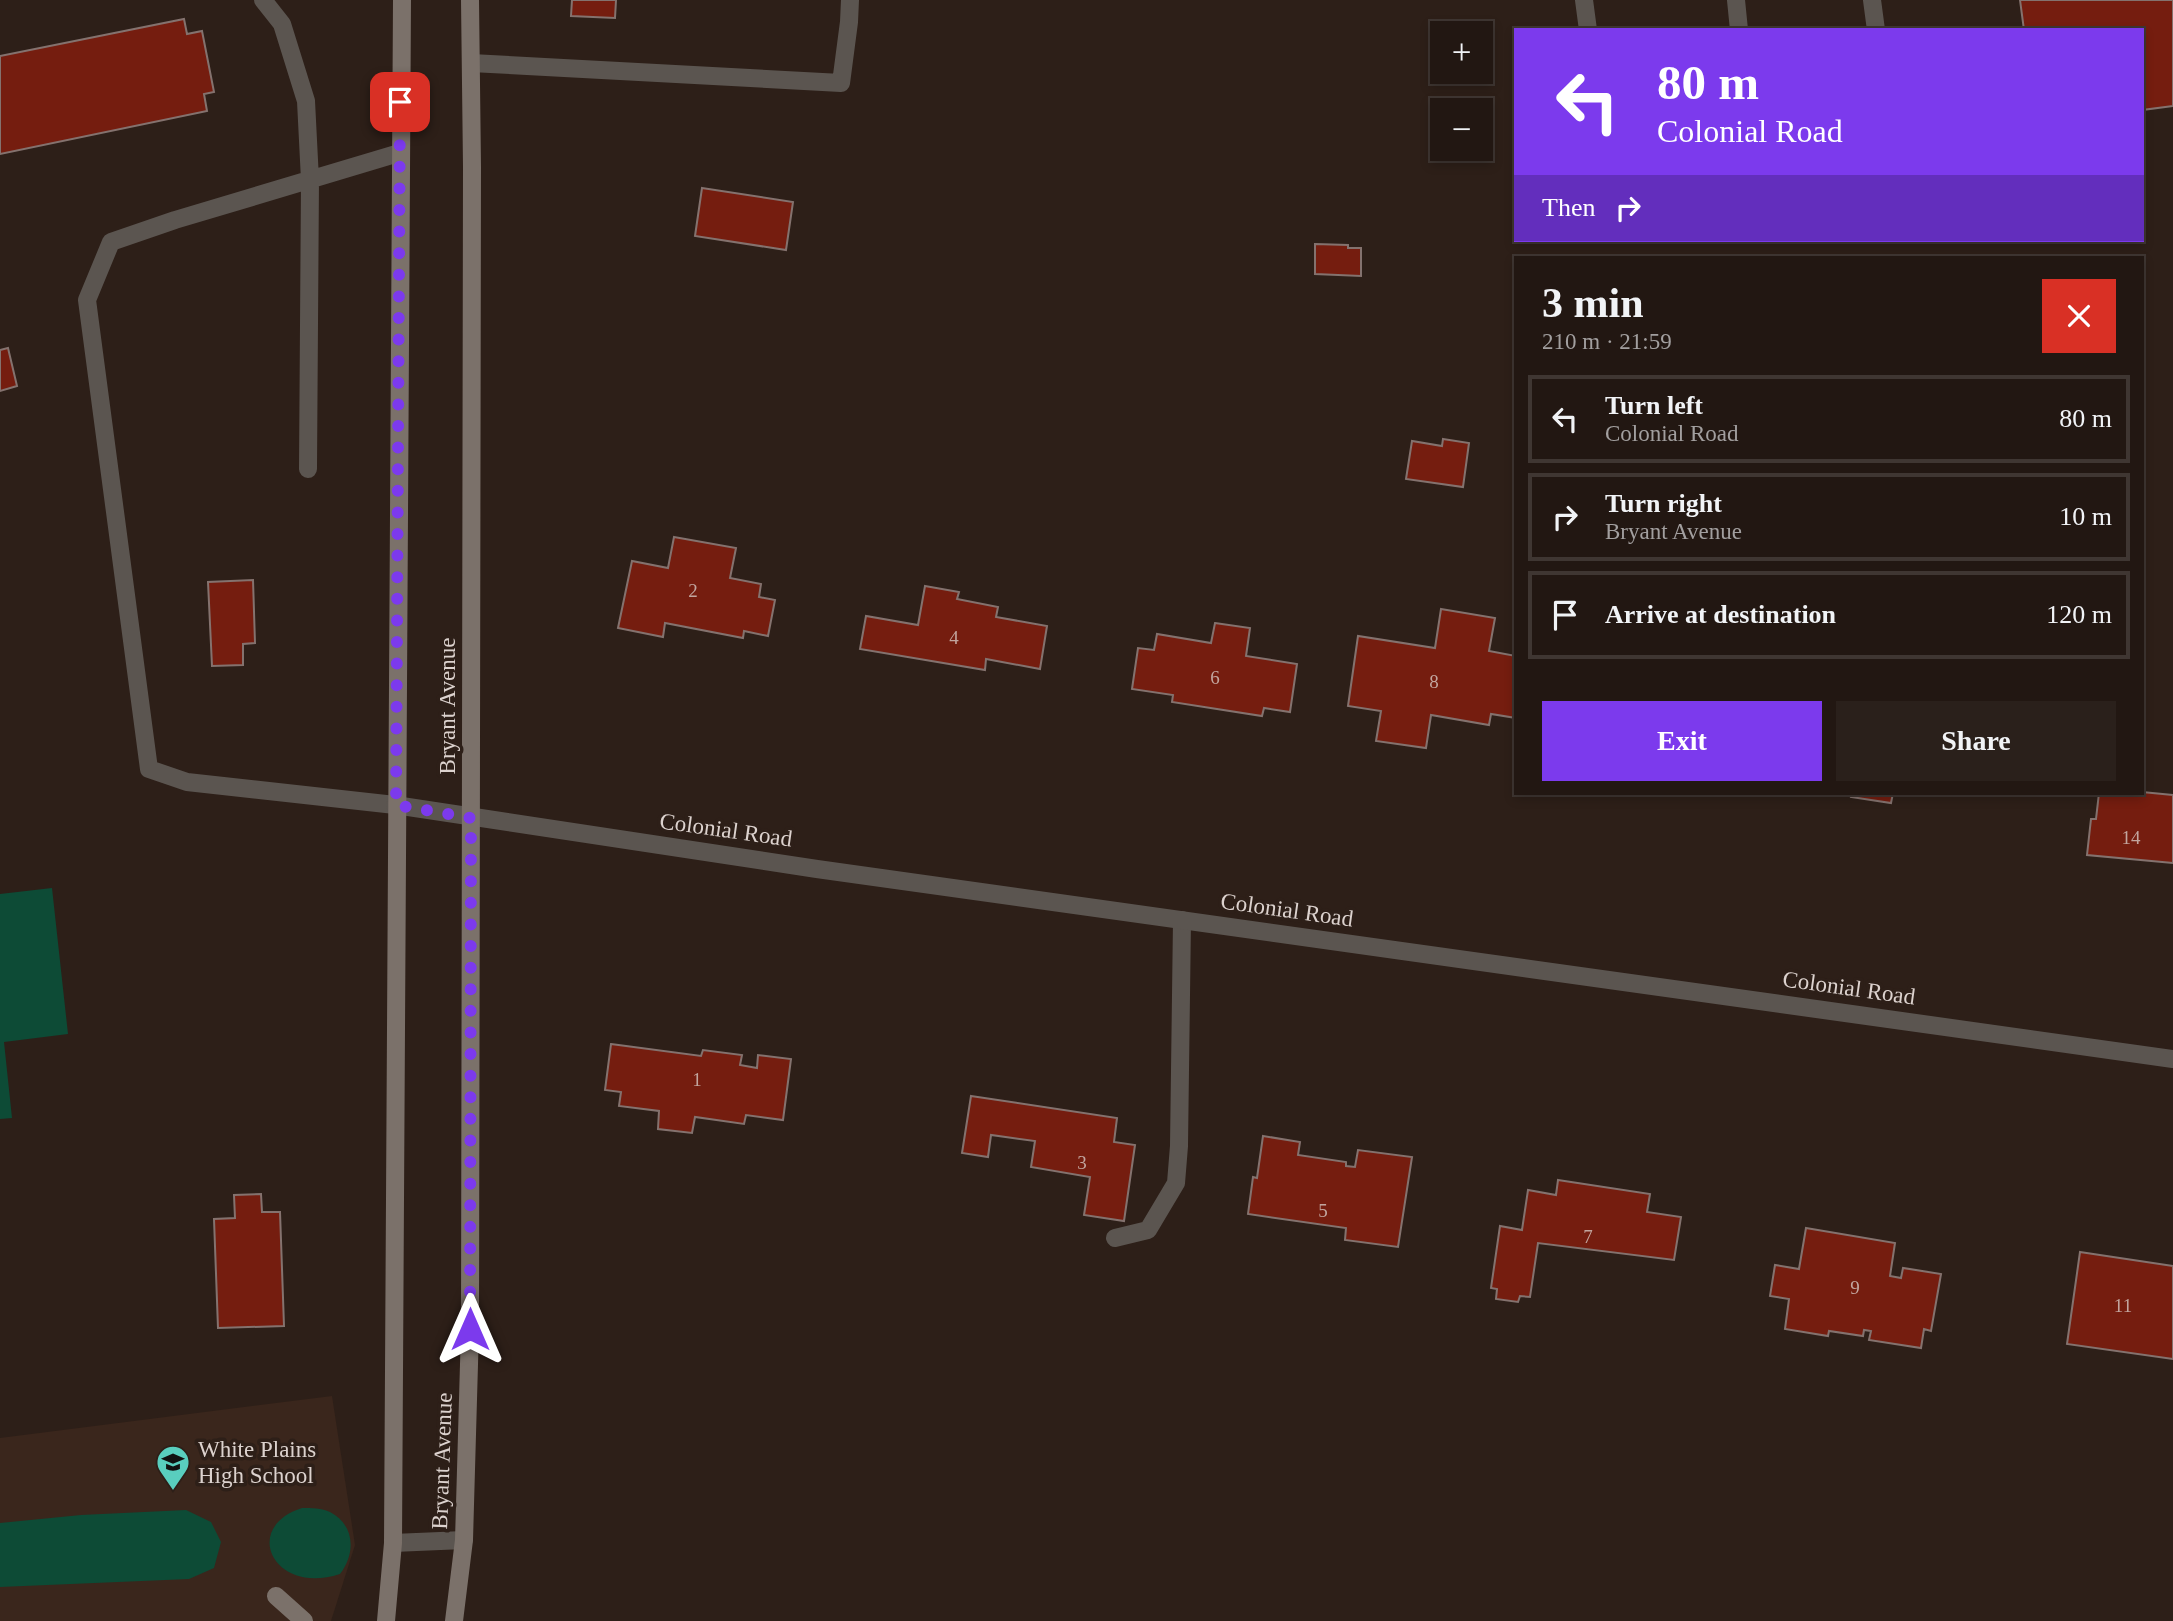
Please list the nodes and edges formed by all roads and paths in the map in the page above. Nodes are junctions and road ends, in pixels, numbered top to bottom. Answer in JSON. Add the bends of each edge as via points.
{"nodes":[{"id":1,"x":263,"y":0,"type":"edge"},
{"id":2,"x":401,"y":0,"type":"edge"},
{"id":3,"x":470,"y":0,"type":"edge"},
{"id":4,"x":850,"y":0,"type":"edge"},
{"id":5,"x":1584,"y":0,"type":"edge"},
{"id":6,"x":1735,"y":0,"type":"edge"},
{"id":7,"x":1872,"y":0,"type":"edge"},
{"id":8,"x":1588,"y":28,"type":"edge"},
{"id":9,"x":1739,"y":28,"type":"edge"},
{"id":10,"x":1876,"y":28,"type":"edge"},
{"id":11,"x":471,"y":63,"type":"junction"},
{"id":12,"x":399,"y":153,"type":"junction"},
{"id":13,"x":310,"y":180,"type":"junction"},
{"id":14,"x":308,"y":469,"type":"dead end"},
{"id":15,"x":396,"y":805,"type":"junction"},
{"id":16,"x":471,"y":818,"type":"junction"},
{"id":17,"x":1182,"y":920,"type":"junction"},
{"id":18,"x":2173,"y":1059,"type":"edge"},
{"id":19,"x":1115,"y":1238,"type":"dead end"},
{"id":20,"x":464,"y":1540,"type":"junction"},
{"id":21,"x":393,"y":1543,"type":"junction"},
{"id":22,"x":276,"y":1596,"type":"dead end"},
{"id":23,"x":304,"y":1621,"type":"edge"},
{"id":24,"x":386,"y":1621,"type":"edge"},
{"id":25,"x":454,"y":1621,"type":"edge"}],
"edges":[{"from":1,"to":13,"type":"street","via":[[282,24],[306,101]]},
{"from":2,"to":12,"type":"main road","name":"Bryant Avenue"},
{"from":3,"to":11,"type":"main road","name":"Bryant Avenue"},
{"from":4,"to":11,"type":"street","via":[[841,83]]},
{"from":5,"to":8,"type":"street"},
{"from":6,"to":9,"type":"street"},
{"from":7,"to":10,"type":"street"},
{"from":11,"to":16,"type":"main road","name":"Bryant Avenue"},
{"from":12,"to":13,"type":"street"},
{"from":12,"to":15,"type":"main road","name":"Bryant Avenue"},
{"from":13,"to":14,"type":"street"},
{"from":13,"to":15,"type":"street","name":"Colonial Road","via":[[111,242],[87,300],[149,769],[187,782]]},
{"from":15,"to":16,"type":"street","name":"Colonial Road"},
{"from":15,"to":21,"type":"main road","name":"Bryant Avenue"},
{"from":16,"to":17,"type":"street","name":"Colonial Road"},
{"from":16,"to":20,"type":"main road","name":"Bryant Avenue","via":[[470,1315]]},
{"from":17,"to":18,"type":"street","name":"Colonial Road"},
{"from":17,"to":19,"type":"street","via":[[1176,1183],[1148,1230]]},
{"from":20,"to":21,"type":"street"},
{"from":20,"to":25,"type":"main road","name":"Bryant Avenue"},
{"from":21,"to":24,"type":"main road","name":"Bryant Avenue"},
{"from":22,"to":23,"type":"main road"}]}
